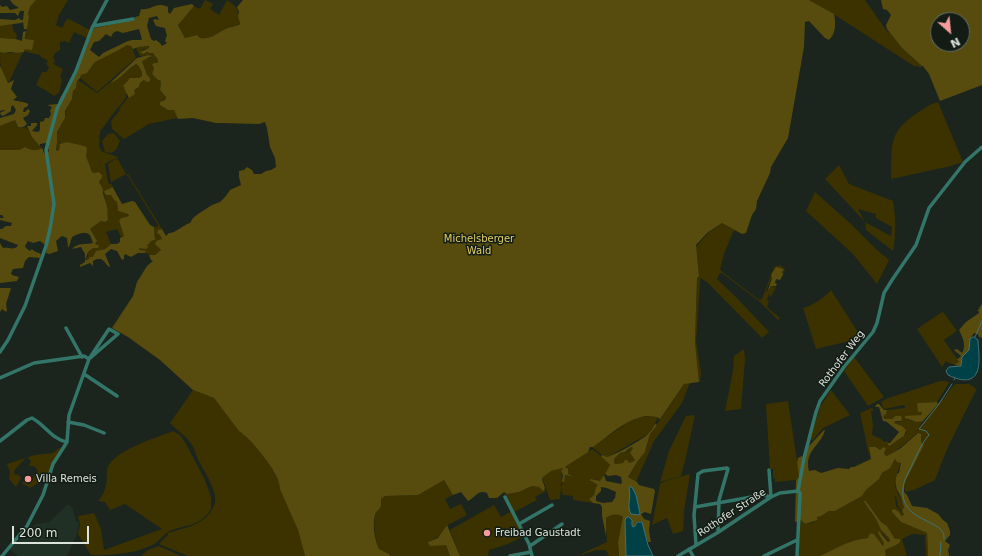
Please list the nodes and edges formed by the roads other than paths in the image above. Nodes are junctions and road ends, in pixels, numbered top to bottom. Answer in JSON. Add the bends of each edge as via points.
{"nodes":[{"id":1,"x":107,"y":0,"type":"edge"},
{"id":2,"x":133,"y":19,"type":"dead end"},
{"id":3,"x":93,"y":26,"type":"junction"},
{"id":4,"x":982,"y":147,"type":"edge"},
{"id":5,"x":66,"y":328,"type":"dead end"},
{"id":6,"x":0,"y":352,"type":"edge"},
{"id":7,"x":82,"y":357,"type":"junction"},
{"id":8,"x":89,"y":359,"type":"junction"},
{"id":9,"x":84,"y":374,"type":"junction"},
{"id":10,"x":0,"y":378,"type":"edge"},
{"id":11,"x":117,"y":396,"type":"dead end"},
{"id":12,"x":68,"y":422,"type":"junction"},
{"id":13,"x":104,"y":433,"type":"dead end"},
{"id":14,"x":0,"y":441,"type":"edge"},
{"id":15,"x":67,"y":442,"type":"junction"},
{"id":16,"x":769,"y":470,"type":"dead end"},
{"id":17,"x":798,"y":491,"type":"junction"},
{"id":18,"x":505,"y":497,"type":"dead end"},
{"id":19,"x":771,"y":497,"type":"junction"},
{"id":20,"x":718,"y":502,"type":"junction"},
{"id":21,"x":552,"y":505,"type":"dead end"},
{"id":22,"x":695,"y":507,"type":"junction"},
{"id":23,"x":519,"y":524,"type":"junction"},
{"id":24,"x":562,"y":524,"type":"dead end"},
{"id":25,"x":718,"y":532,"type":"junction"},
{"id":26,"x":797,"y":540,"type":"junction"},
{"id":27,"x":696,"y":545,"type":"junction"},
{"id":28,"x":530,"y":546,"type":"junction"},
{"id":29,"x":689,"y":549,"type":"junction"},
{"id":30,"x":531,"y":554,"type":"edge"},
{"id":31,"x":2,"y":556,"type":"edge"},
{"id":32,"x":510,"y":556,"type":"edge"},
{"id":33,"x":678,"y":556,"type":"edge"},
{"id":34,"x":693,"y":556,"type":"edge"},
{"id":35,"x":764,"y":556,"type":"edge"},
{"id":36,"x":797,"y":556,"type":"edge"}],
"edges":[{"from":1,"to":3,"type":"street"},
{"from":2,"to":3,"type":"street"},
{"from":3,"to":6,"type":"street","via":[[60,102],[46,150],[54,204],[47,243],[20,318]]},
{"from":4,"to":17,"type":"street","name":"Rothofer Weg","via":[[965,162],[929,208],[920,238],[884,293],[872,332],[820,401],[804,458]]},
{"from":5,"to":7,"type":"street"},
{"from":7,"to":8,"type":"street","via":[[86,356]]},
{"from":7,"to":10,"type":"street","via":[[34,363]]},
{"from":8,"to":8,"type":"street","via":[[101,348],[118,334],[109,329]]},
{"from":8,"to":9,"type":"street"},
{"from":9,"to":11,"type":"street"},
{"from":9,"to":12,"type":"street"},
{"from":12,"to":13,"type":"street"},
{"from":12,"to":15,"type":"street"},
{"from":14,"to":15,"type":"street","via":[[32,418]]},
{"from":15,"to":31,"type":"street","via":[[53,464],[43,496],[27,526]]},
{"from":16,"to":19,"type":"street"},
{"from":17,"to":19,"type":"street","name":"Rothofer Straße"},
{"from":17,"to":26,"type":"street","name":"Rothofer Weg","via":[[800,493]]},
{"from":18,"to":23,"type":"street"},
{"from":19,"to":20,"type":"street","via":[[763,495]]},
{"from":19,"to":25,"type":"street","name":"Rothofer Straße"},
{"from":20,"to":22,"type":"street"},
{"from":20,"to":22,"type":"street","via":[[728,469],[724,468],[698,473]]},
{"from":20,"to":25,"type":"street"},
{"from":21,"to":23,"type":"street"},
{"from":22,"to":27,"type":"street"},
{"from":23,"to":28,"type":"street"},
{"from":24,"to":28,"type":"street"},
{"from":25,"to":27,"type":"street","name":"Rothofer Straße"},
{"from":26,"to":35,"type":"street"},
{"from":26,"to":36,"type":"street","name":"Rothofer Weg"},
{"from":27,"to":29,"type":"street","name":"Rothofer Straße"},
{"from":28,"to":30,"type":"street"},
{"from":29,"to":33,"type":"street","name":"Rothofer Straße"},
{"from":29,"to":34,"type":"street"},
{"from":30,"to":32,"type":"street"}]}
